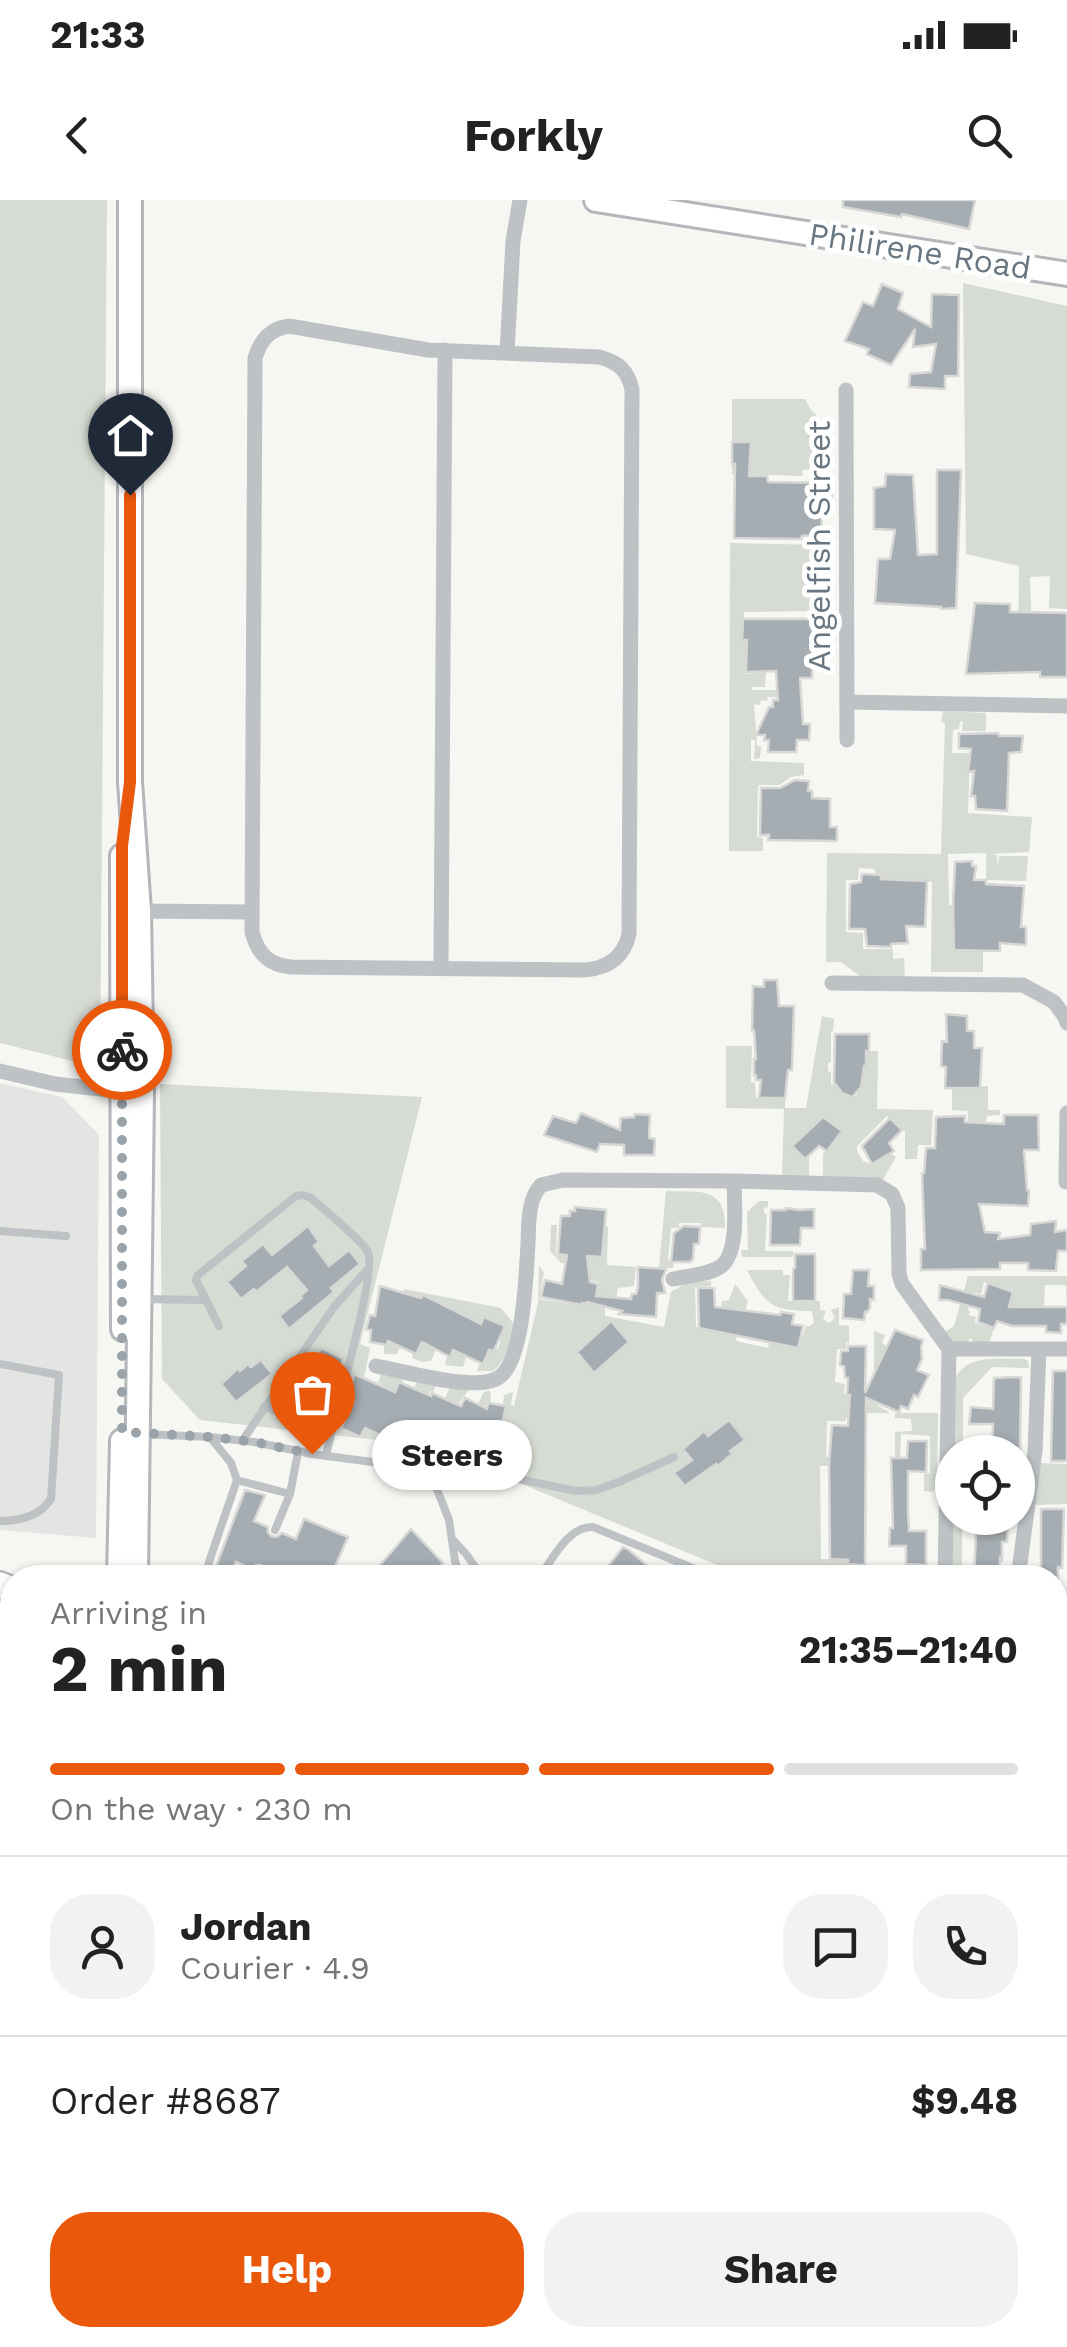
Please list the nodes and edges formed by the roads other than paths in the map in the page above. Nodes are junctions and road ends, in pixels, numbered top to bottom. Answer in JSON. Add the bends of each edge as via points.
{"nodes":[{"id":1,"x":130,"y":200,"type":"edge"},
{"id":2,"x":520,"y":200,"type":"edge"},
{"id":3,"x":596,"y":200,"type":"edge"},
{"id":4,"x":1067,"y":274,"type":"edge"},
{"id":5,"x":446,"y":350,"type":"junction"},
{"id":6,"x":507,"y":353,"type":"junction"},
{"id":7,"x":846,"y":390,"type":"dead end"},
{"id":8,"x":847,"y":702,"type":"junction"},
{"id":9,"x":1067,"y":706,"type":"edge"},
{"id":10,"x":847,"y":740,"type":"dead end"},
{"id":11,"x":130,"y":782,"type":"junction"},
{"id":12,"x":139,"y":911,"type":"junction"},
{"id":13,"x":252,"y":912,"type":"junction"},
{"id":14,"x":441,"y":968,"type":"junction"},
{"id":15,"x":832,"y":983,"type":"dead end"},
{"id":16,"x":1066,"y":1019,"type":"edge"},
{"id":17,"x":0,"y":1071,"type":"edge"},
{"id":18,"x":132,"y":1092,"type":"junction"},
{"id":19,"x":1067,"y":1113,"type":"edge"},
{"id":20,"x":734,"y":1181,"type":"junction"},
{"id":21,"x":1066,"y":1182,"type":"edge"},
{"id":22,"x":0,"y":1231,"type":"edge"},
{"id":23,"x":66,"y":1236,"type":"dead end"},
{"id":24,"x":367,"y":1270,"type":"junction"},
{"id":25,"x":673,"y":1279,"type":"dead end"},
{"id":26,"x":139,"y":1299,"type":"junction"},
{"id":27,"x":206,"y":1300,"type":"junction"},
{"id":28,"x":220,"y":1326,"type":"dead end"},
{"id":29,"x":948,"y":1349,"type":"junction"},
{"id":30,"x":1039,"y":1349,"type":"junction"},
{"id":31,"x":1067,"y":1349,"type":"edge"},
{"id":32,"x":0,"y":1364,"type":"edge"},
{"id":33,"x":376,"y":1366,"type":"dead end"},
{"id":34,"x":264,"y":1407,"type":"junction"},
{"id":35,"x":332,"y":1428,"type":"junction"},
{"id":36,"x":130,"y":1432,"type":"junction"},
{"id":37,"x":210,"y":1437,"type":"junction"},
{"id":38,"x":242,"y":1441,"type":"junction"},
{"id":39,"x":298,"y":1452,"type":"junction"},
{"id":40,"x":326,"y":1456,"type":"junction"},
{"id":41,"x":674,"y":1458,"type":"dead end"},
{"id":42,"x":429,"y":1468,"type":"junction"},
{"id":43,"x":237,"y":1480,"type":"junction"},
{"id":44,"x":290,"y":1494,"type":"junction"},
{"id":45,"x":0,"y":1521,"type":"edge"},
{"id":46,"x":275,"y":1530,"type":"dead end"},
{"id":47,"x":452,"y":1539,"type":"junction"},
{"id":48,"x":119,"y":1565,"type":"edge"},
{"id":49,"x":135,"y":1565,"type":"edge"},
{"id":50,"x":209,"y":1565,"type":"edge"},
{"id":51,"x":456,"y":1565,"type":"edge"},
{"id":52,"x":474,"y":1565,"type":"edge"},
{"id":53,"x":549,"y":1565,"type":"edge"},
{"id":54,"x":685,"y":1565,"type":"edge"},
{"id":55,"x":945,"y":1565,"type":"edge"},
{"id":56,"x":1020,"y":1565,"type":"edge"}],
"edges":[{"from":1,"to":11,"type":"street"},
{"from":2,"to":6,"type":"street"},
{"from":3,"to":4,"type":"street","name":"Philirene Road"},
{"from":5,"to":6,"type":"street"},
{"from":5,"to":13,"type":"street","via":[[289,326],[268,334],[255,358]]},
{"from":5,"to":14,"type":"street"},
{"from":6,"to":14,"type":"street","via":[[598,356],[630,378],[629,934],[621,954],[599,969]]},
{"from":7,"to":8,"type":"street","name":"Angelfish Street"},
{"from":8,"to":9,"type":"street","name":"Angelfish Street"},
{"from":8,"to":10,"type":"street","name":"Angelfish Street"},
{"from":11,"to":12,"type":"street"},
{"from":11,"to":18,"type":"street","via":[[122,846]]},
{"from":12,"to":13,"type":"street"},
{"from":12,"to":18,"type":"street"},
{"from":13,"to":14,"type":"street","via":[[259,951],[276,966]]},
{"from":15,"to":16,"type":"street","via":[[1022,985],[1054,1002]]},
{"from":17,"to":18,"type":"street"},
{"from":18,"to":26,"type":"street"},
{"from":18,"to":36,"type":"street"},
{"from":19,"to":21,"type":"street"},
{"from":20,"to":25,"type":"street","via":[[728,1258],[719,1268]]},
{"from":20,"to":29,"type":"street","via":[[885,1189],[898,1208],[902,1284]]},
{"from":20,"to":33,"type":"street","via":[[541,1185],[532,1200],[524,1298],[505,1372],[497,1380],[463,1383]]},
{"from":22,"to":23,"type":"lane"},
{"from":24,"to":27,"type":"lane","via":[[366,1249],[312,1198],[296,1196],[198,1274]]},
{"from":24,"to":34,"type":"lane"},
{"from":24,"to":35,"type":"lane"},
{"from":26,"to":27,"type":"lane"},
{"from":26,"to":36,"type":"street"},
{"from":27,"to":28,"type":"lane"},
{"from":29,"to":30,"type":"street"},
{"from":29,"to":55,"type":"street"},
{"from":30,"to":31,"type":"street"},
{"from":30,"to":56,"type":"street","via":[[1035,1451]]},
{"from":32,"to":45,"type":"lane","via":[[59,1375],[51,1499],[36,1514]]},
{"from":34,"to":35,"type":"lane"},
{"from":34,"to":38,"type":"lane"},
{"from":35,"to":40,"type":"lane"},
{"from":36,"to":37,"type":"lane"},
{"from":36,"to":48,"type":"street"},
{"from":36,"to":49,"type":"street"},
{"from":37,"to":38,"type":"lane"},
{"from":37,"to":43,"type":"lane"},
{"from":38,"to":39,"type":"lane"},
{"from":39,"to":40,"type":"lane"},
{"from":39,"to":44,"type":"lane"},
{"from":40,"to":42,"type":"lane"},
{"from":41,"to":42,"type":"lane","via":[[596,1490],[576,1491],[475,1470]]},
{"from":42,"to":47,"type":"lane"},
{"from":43,"to":44,"type":"lane"},
{"from":43,"to":50,"type":"lane"},
{"from":44,"to":46,"type":"lane"},
{"from":47,"to":51,"type":"lane"},
{"from":47,"to":52,"type":"lane"},
{"from":53,"to":54,"type":"lane","via":[[583,1526]]}]}
